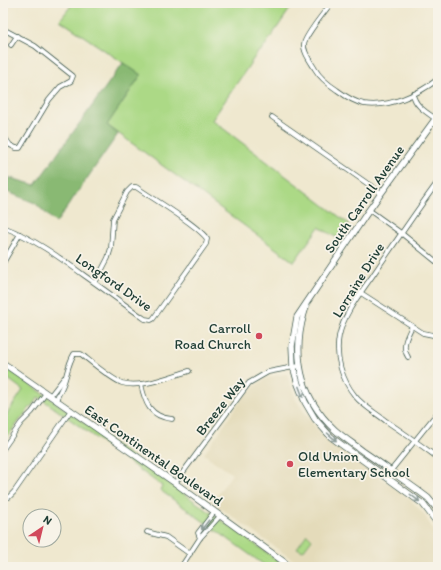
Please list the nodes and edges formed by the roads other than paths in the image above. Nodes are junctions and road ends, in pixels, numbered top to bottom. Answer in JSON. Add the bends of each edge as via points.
{"nodes":[{"id":1,"x":331,"y":3,"type":"edge"},
{"id":2,"x":3,"y":29,"type":"edge"},
{"id":3,"x":16,"y":36,"type":"junction"},
{"id":4,"x":11,"y":45,"type":"dead end"},
{"id":5,"x":438,"y":79,"type":"edge"},
{"id":6,"x":413,"y":94,"type":"junction"},
{"id":7,"x":272,"y":117,"type":"dead end"},
{"id":8,"x":437,"y":117,"type":"edge"},
{"id":9,"x":3,"y":135,"type":"edge"},
{"id":10,"x":438,"y":183,"type":"edge"},
{"id":11,"x":381,"y":193,"type":"junction"},
{"id":12,"x":369,"y":210,"type":"junction"},
{"id":13,"x":3,"y":227,"type":"edge"},
{"id":14,"x":401,"y":233,"type":"junction"},
{"id":15,"x":20,"y":234,"type":"junction"},
{"id":16,"x":3,"y":263,"type":"edge"},
{"id":17,"x":438,"y":263,"type":"edge"},
{"id":18,"x":95,"y":283,"type":"junction"},
{"id":19,"x":361,"y":293,"type":"junction"},
{"id":20,"x":412,"y":326,"type":"junction"},
{"id":21,"x":438,"y":336,"type":"edge"},
{"id":22,"x":408,"y":357,"type":"dead end"},
{"id":23,"x":3,"y":363,"type":"edge"},
{"id":24,"x":296,"y":366,"type":"junction"},
{"id":25,"x":189,"y":372,"type":"dead end"},
{"id":26,"x":65,"y":378,"type":"junction"},
{"id":27,"x":140,"y":384,"type":"junction"},
{"id":28,"x":48,"y":394,"type":"junction"},
{"id":29,"x":56,"y":400,"type":"junction"},
{"id":30,"x":70,"y":410,"type":"junction"},
{"id":31,"x":438,"y":412,"type":"edge"},
{"id":32,"x":172,"y":419,"type":"dead end"},
{"id":33,"x":414,"y":441,"type":"junction"},
{"id":34,"x":3,"y":449,"type":"edge"},
{"id":35,"x":438,"y":458,"type":"edge"},
{"id":36,"x":391,"y":471,"type":"junction"},
{"id":37,"x":387,"y":477,"type":"junction"},
{"id":38,"x":175,"y":484,"type":"junction"},
{"id":39,"x":3,"y":498,"type":"edge"},
{"id":40,"x":438,"y":510,"type":"edge"},
{"id":41,"x":214,"y":512,"type":"junction"},
{"id":42,"x":220,"y":516,"type":"junction"},
{"id":43,"x":438,"y":524,"type":"edge"},
{"id":44,"x":148,"y":532,"type":"dead end"},
{"id":45,"x":200,"y":538,"type":"junction"},
{"id":46,"x":190,"y":554,"type":"junction"},
{"id":47,"x":181,"y":567,"type":"edge"},
{"id":48,"x":291,"y":567,"type":"edge"}],
"edges":[{"from":1,"to":6,"type":"street","via":[[306,39],[304,48],[318,74],[328,84],[357,102],[375,104],[395,101]]},
{"from":2,"to":3,"type":"street"},
{"from":3,"to":4,"type":"street"},
{"from":3,"to":9,"type":"street","via":[[41,50],[73,76],[71,81],[60,87],[49,100],[18,148],[10,145]]},
{"from":5,"to":6,"type":"street"},
{"from":6,"to":8,"type":"street","via":[[418,105]]},
{"from":7,"to":11,"type":"street"},
{"from":8,"to":11,"type":"main road","name":"South Carroll Avenue"},
{"from":10,"to":14,"type":"street","name":"Lorraine Drive"},
{"from":11,"to":12,"type":"main road","name":"South Carroll Avenue"},
{"from":12,"to":14,"type":"street"},
{"from":12,"to":24,"type":"main road","name":"South Carroll Avenue","via":[[310,297],[301,321]]},
{"from":13,"to":15,"type":"street","name":"Longford Drive"},
{"from":14,"to":17,"type":"street"},
{"from":14,"to":19,"type":"street","name":"Lorraine Drive"},
{"from":15,"to":16,"type":"street"},
{"from":15,"to":18,"type":"street","name":"Longford Drive"},
{"from":18,"to":18,"type":"street","name":"Longford Drive","via":[[145,319],[151,320],[206,244],[207,239],[202,233],[132,186],[113,219],[111,248]]},
{"from":19,"to":20,"type":"street"},
{"from":19,"to":33,"type":"street","name":"Lorraine Drive","via":[[349,312],[339,336],[338,354],[342,372],[359,400]]},
{"from":20,"to":21,"type":"street","via":[[423,333]]},
{"from":20,"to":22,"type":"street","via":[[404,344]]},
{"from":23,"to":28,"type":"main road","name":"East Continental Boulevard"},
{"from":24,"to":36,"type":"main road","name":"South Carroll Avenue","via":[[308,393],[327,422]]},
{"from":24,"to":37,"type":"main road","name":"South Carroll Avenue","one_way":true,"via":[[301,393],[314,419],[331,437]]},
{"from":24,"to":38,"type":"street","name":"Breeze Way","via":[[268,372],[249,383]]},
{"from":25,"to":27,"type":"street"},
{"from":26,"to":27,"type":"street","via":[[74,354],[78,353],[121,382]]},
{"from":26,"to":28,"type":"street"},
{"from":26,"to":29,"type":"street"},
{"from":27,"to":32,"type":"street","via":[[145,401],[151,410],[164,418]]},
{"from":28,"to":29,"type":"main road","name":"East Continental Boulevard"},
{"from":28,"to":34,"type":"street","via":[[21,423]]},
{"from":29,"to":30,"type":"main road","name":"East Continental Boulevard"},
{"from":30,"to":38,"type":"main road","name":"East Continental Boulevard"},
{"from":30,"to":39,"type":"street","via":[[14,492]]},
{"from":31,"to":33,"type":"street"},
{"from":33,"to":35,"type":"street","name":"Lorraine Drive"},
{"from":33,"to":36,"type":"street"},
{"from":36,"to":37,"type":"street"},
{"from":36,"to":40,"type":"main road","name":"South Carroll Avenue","via":[[428,498]]},
{"from":37,"to":43,"type":"main road","name":"South Carroll Avenue","one_way":true,"via":[[423,504]]},
{"from":38,"to":41,"type":"main road","name":"East Continental Boulevard"},
{"from":41,"to":42,"type":"main road","name":"East Continental Boulevard"},
{"from":41,"to":45,"type":"street","one_way":true,"via":[[198,533]]},
{"from":42,"to":45,"type":"street"},
{"from":42,"to":48,"type":"main road","name":"East Continental Boulevard"},
{"from":44,"to":46,"type":"street","via":[[166,537]]},
{"from":45,"to":46,"type":"street"},
{"from":46,"to":47,"type":"street"}]}
